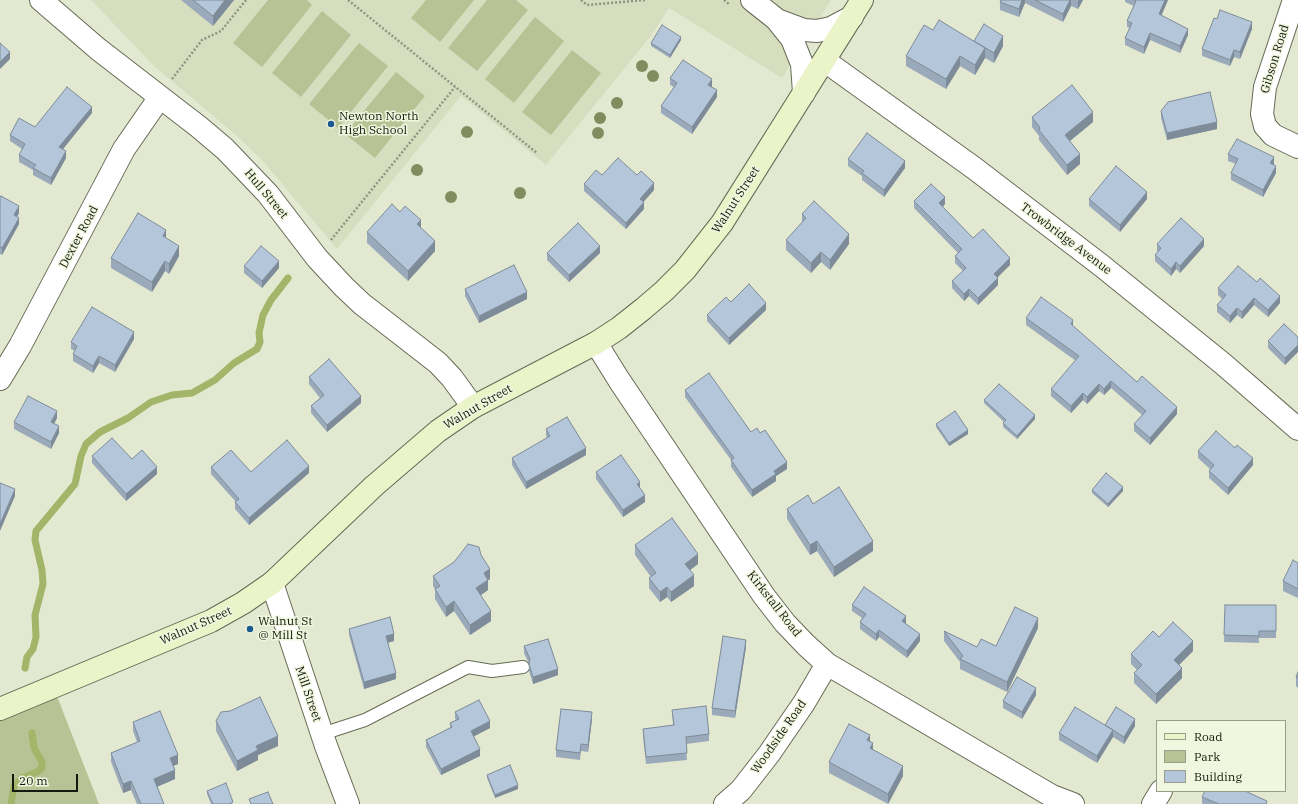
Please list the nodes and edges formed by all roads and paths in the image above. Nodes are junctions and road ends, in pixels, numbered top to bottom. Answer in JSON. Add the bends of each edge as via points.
{"nodes":[{"id":1,"x":41,"y":0,"type":"edge"},
{"id":2,"x":246,"y":0,"type":"edge"},
{"id":3,"x":348,"y":0,"type":"edge"},
{"id":4,"x":581,"y":0,"type":"edge"},
{"id":5,"x":645,"y":0,"type":"edge"},
{"id":6,"x":752,"y":0,"type":"edge"},
{"id":7,"x":1294,"y":0,"type":"edge"},
{"id":8,"x":857,"y":8,"type":"edge"},
{"id":9,"x":776,"y":19,"type":"junction"},
{"id":10,"x":825,"y":61,"type":"junction"},
{"id":11,"x":179,"y":69,"type":"dead end"},
{"id":12,"x":455,"y":87,"type":"junction"},
{"id":13,"x":804,"y":93,"type":"junction"},
{"id":14,"x":160,"y":97,"type":"junction"},
{"id":15,"x":1298,"y":148,"type":"edge"},
{"id":16,"x":537,"y":153,"type":"dead end"},
{"id":17,"x":317,"y":258,"type":"junction"},
{"id":18,"x":596,"y":343,"type":"junction"},
{"id":19,"x":0,"y":379,"type":"edge"},
{"id":20,"x":473,"y":407,"type":"junction"},
{"id":21,"x":1298,"y":429,"type":"edge"},
{"id":22,"x":272,"y":583,"type":"junction"},
{"id":23,"x":827,"y":664,"type":"junction"},
{"id":24,"x":523,"y":667,"type":"dead end"},
{"id":25,"x":0,"y":709,"type":"edge"},
{"id":26,"x":322,"y":734,"type":"junction"},
{"id":27,"x":1160,"y":792,"type":"edge"},
{"id":28,"x":348,"y":804,"type":"edge"},
{"id":29,"x":725,"y":804,"type":"edge"},
{"id":30,"x":1073,"y":804,"type":"edge"},
{"id":31,"x":1153,"y":804,"type":"edge"}],
"edges":[{"from":1,"to":14,"type":"street","name":"Hull Street"},
{"from":2,"to":11,"type":"path","via":[[221,31],[202,40]]},
{"from":3,"to":12,"type":"path"},
{"from":4,"to":5,"type":"path","via":[[587,5]]},
{"from":6,"to":9,"type":"street"},
{"from":7,"to":15,"type":"street","name":"Gibson Road","via":[[1265,87],[1262,114],[1265,126],[1273,135]]},
{"from":8,"to":9,"type":"street","via":[[831,28],[817,31],[804,30]]},
{"from":8,"to":10,"type":"main road","name":"Walnut Street"},
{"from":9,"to":13,"type":"street","via":[[798,51],[802,64]]},
{"from":10,"to":13,"type":"main road","name":"Walnut Street"},
{"from":10,"to":21,"type":"street","name":"Trowbridge Avenue","via":[[974,168],[1102,266],[1222,363]]},
{"from":12,"to":16,"type":"path"},
{"from":12,"to":17,"type":"path"},
{"from":13,"to":18,"type":"main road","name":"Walnut Street","via":[[705,247],[664,291],[619,328]]},
{"from":14,"to":17,"type":"street","name":"Hull Street","via":[[199,127],[248,172]]},
{"from":14,"to":19,"type":"street","name":"Dexter Road","via":[[124,149],[31,326]]},
{"from":17,"to":20,"type":"street","name":"Hull Street","via":[[362,304],[443,368]]},
{"from":18,"to":20,"type":"main road","name":"Walnut Street"},
{"from":18,"to":23,"type":"street","name":"Kirkstall Road","via":[[764,596],[785,623]]},
{"from":20,"to":22,"type":"main road","name":"Walnut Street","via":[[413,450]]},
{"from":22,"to":25,"type":"main road","name":"Walnut Street","via":[[211,621]]},
{"from":22,"to":26,"type":"street","name":"Mill Street"},
{"from":23,"to":29,"type":"street","name":"Woodside Road","via":[[769,754],[741,790]]},
{"from":23,"to":30,"type":"street","name":"Kirkstall Road","via":[[1052,796]]},
{"from":24,"to":26,"type":"lane","via":[[492,671],[468,667],[365,720]]},
{"from":26,"to":28,"type":"street","name":"Mill Street"},
{"from":27,"to":31,"type":"street"}]}
